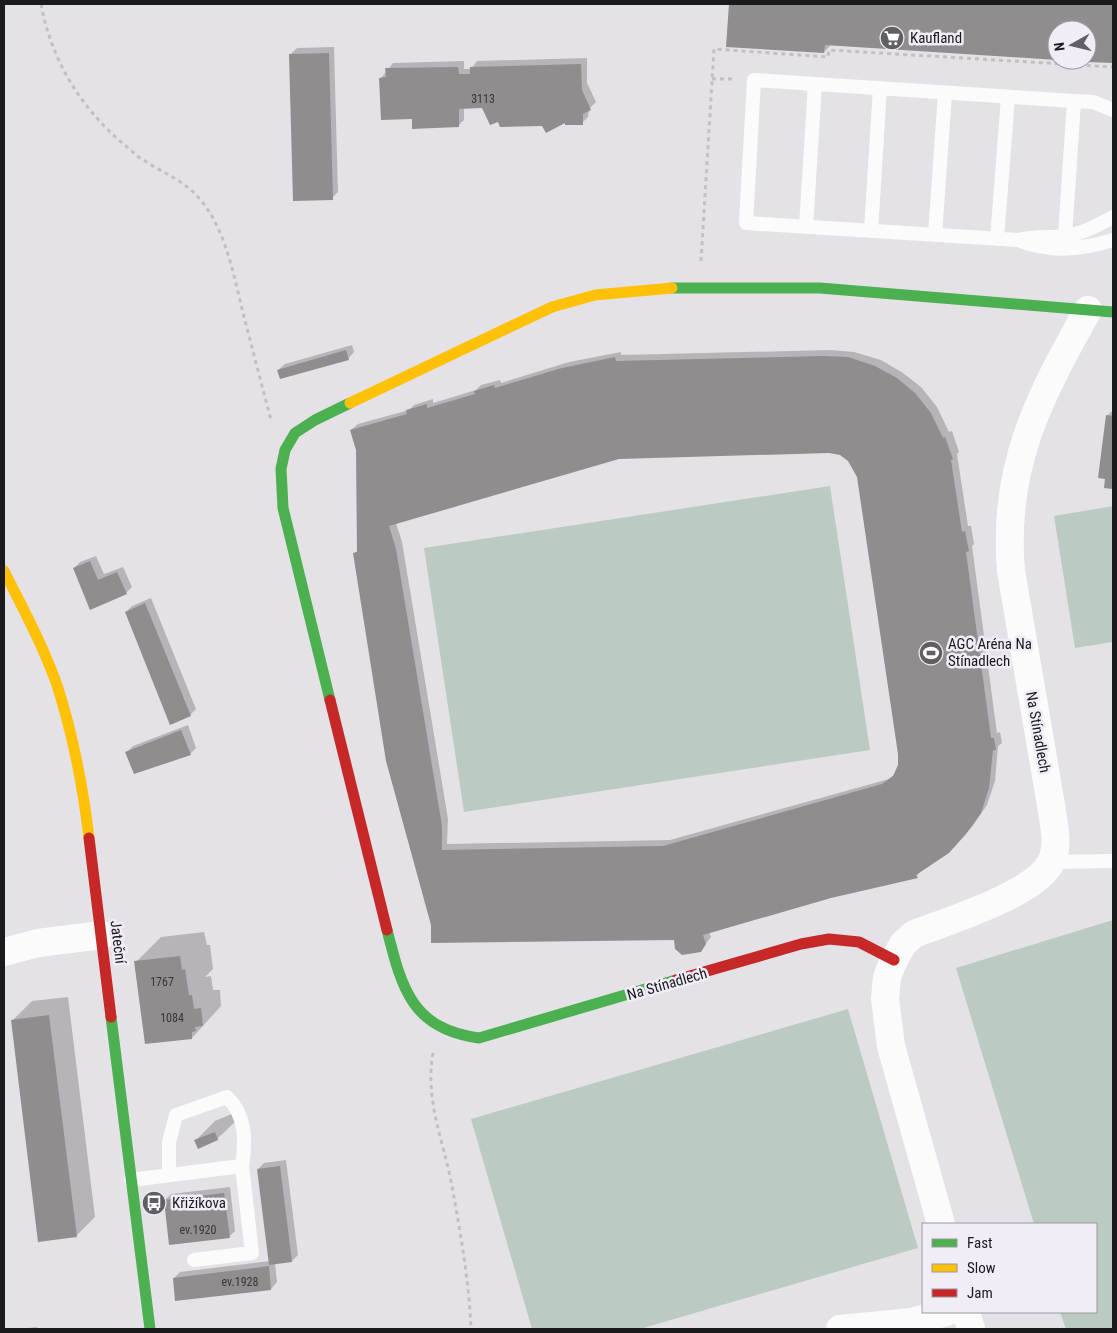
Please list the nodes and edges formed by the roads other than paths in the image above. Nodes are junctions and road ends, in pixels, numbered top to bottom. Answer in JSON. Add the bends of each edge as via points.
{"nodes":[{"id":1,"x":815,"y":84,"type":"junction"},
{"id":2,"x":880,"y":88,"type":"junction"},
{"id":3,"x":944,"y":93,"type":"junction"},
{"id":4,"x":1008,"y":97,"type":"junction"},
{"id":5,"x":1074,"y":101,"type":"junction"},
{"id":6,"x":1113,"y":110,"type":"edge"},
{"id":7,"x":1113,"y":217,"type":"edge"},
{"id":8,"x":806,"y":227,"type":"junction"},
{"id":9,"x":871,"y":231,"type":"junction"},
{"id":10,"x":935,"y":235,"type":"junction"},
{"id":11,"x":1065,"y":236,"type":"junction"},
{"id":12,"x":997,"y":239,"type":"junction"},
{"id":13,"x":1018,"y":240,"type":"junction"},
{"id":14,"x":1113,"y":240,"type":"edge"},
{"id":15,"x":1101,"y":311,"type":"edge"},
{"id":16,"x":4,"y":571,"type":"edge"},
{"id":17,"x":1113,"y":860,"type":"edge"},
{"id":18,"x":1051,"y":862,"type":"junction"},
{"id":19,"x":102,"y":935,"type":"junction"},
{"id":20,"x":4,"y":952,"type":"edge"},
{"id":21,"x":894,"y":960,"type":"junction"},
{"id":22,"x":242,"y":1166,"type":"junction"},
{"id":23,"x":169,"y":1175,"type":"junction"},
{"id":24,"x":131,"y":1180,"type":"junction"},
{"id":25,"x":941,"y":1223,"type":"edge"},
{"id":26,"x":194,"y":1260,"type":"dead end"},
{"id":27,"x":943,"y":1313,"type":"edge"},
{"id":28,"x":966,"y":1313,"type":"edge"},
{"id":29,"x":150,"y":1329,"type":"edge"},
{"id":30,"x":840,"y":1329,"type":"edge"},
{"id":31,"x":971,"y":1329,"type":"edge"}],
"edges":[{"from":1,"to":2,"type":"lane"},
{"from":1,"to":8,"type":"lane"},
{"from":1,"to":8,"type":"lane","via":[[754,80],[746,223]]},
{"from":2,"to":3,"type":"lane"},
{"from":2,"to":9,"type":"lane"},
{"from":3,"to":4,"type":"lane"},
{"from":3,"to":10,"type":"lane"},
{"from":4,"to":5,"type":"lane"},
{"from":4,"to":12,"type":"lane"},
{"from":5,"to":6,"type":"lane","via":[[1093,102]]},
{"from":5,"to":11,"type":"lane"},
{"from":7,"to":11,"type":"lane"},
{"from":8,"to":9,"type":"lane"},
{"from":9,"to":10,"type":"lane"},
{"from":10,"to":12,"type":"lane"},
{"from":11,"to":13,"type":"lane","via":[[1034,236]]},
{"from":12,"to":13,"type":"lane"},
{"from":13,"to":14,"type":"lane","via":[[1052,249],[1083,248]]},
{"from":15,"to":18,"type":"street","name":"Na Stínadlech","via":[[1051,375],[1022,448],[1010,501],[1011,571],[1056,841]]},
{"from":15,"to":21,"type":"street","name":"Na Stínadlech","via":[[820,288],[658,288],[595,294],[519,321],[315,420],[296,432],[285,450],[279,473],[283,508],[398,973],[416,1009],[437,1028],[457,1036],[479,1038],[801,944],[833,938],[862,941]]},
{"from":16,"to":19,"type":"street","name":"Jateční","via":[[51,670],[71,740],[84,798]]},
{"from":17,"to":18,"type":"lane"},
{"from":18,"to":21,"type":"street","via":[[1027,887],[914,934],[903,944]]},
{"from":19,"to":20,"type":"street","via":[[38,943]]},
{"from":19,"to":24,"type":"street","name":"Jateční"},
{"from":21,"to":25,"type":"street","via":[[887,977],[885,999],[891,1046]]},
{"from":22,"to":23,"type":"lane"},
{"from":22,"to":23,"type":"lane","via":[[243,1131],[236,1106],[227,1097],[176,1115],[169,1142]]},
{"from":22,"to":26,"type":"lane","via":[[252,1253]]},
{"from":23,"to":24,"type":"lane"},
{"from":24,"to":29,"type":"street","name":"Jateční"},
{"from":27,"to":30,"type":"street","via":[[912,1322]]},
{"from":28,"to":31,"type":"street"}]}
